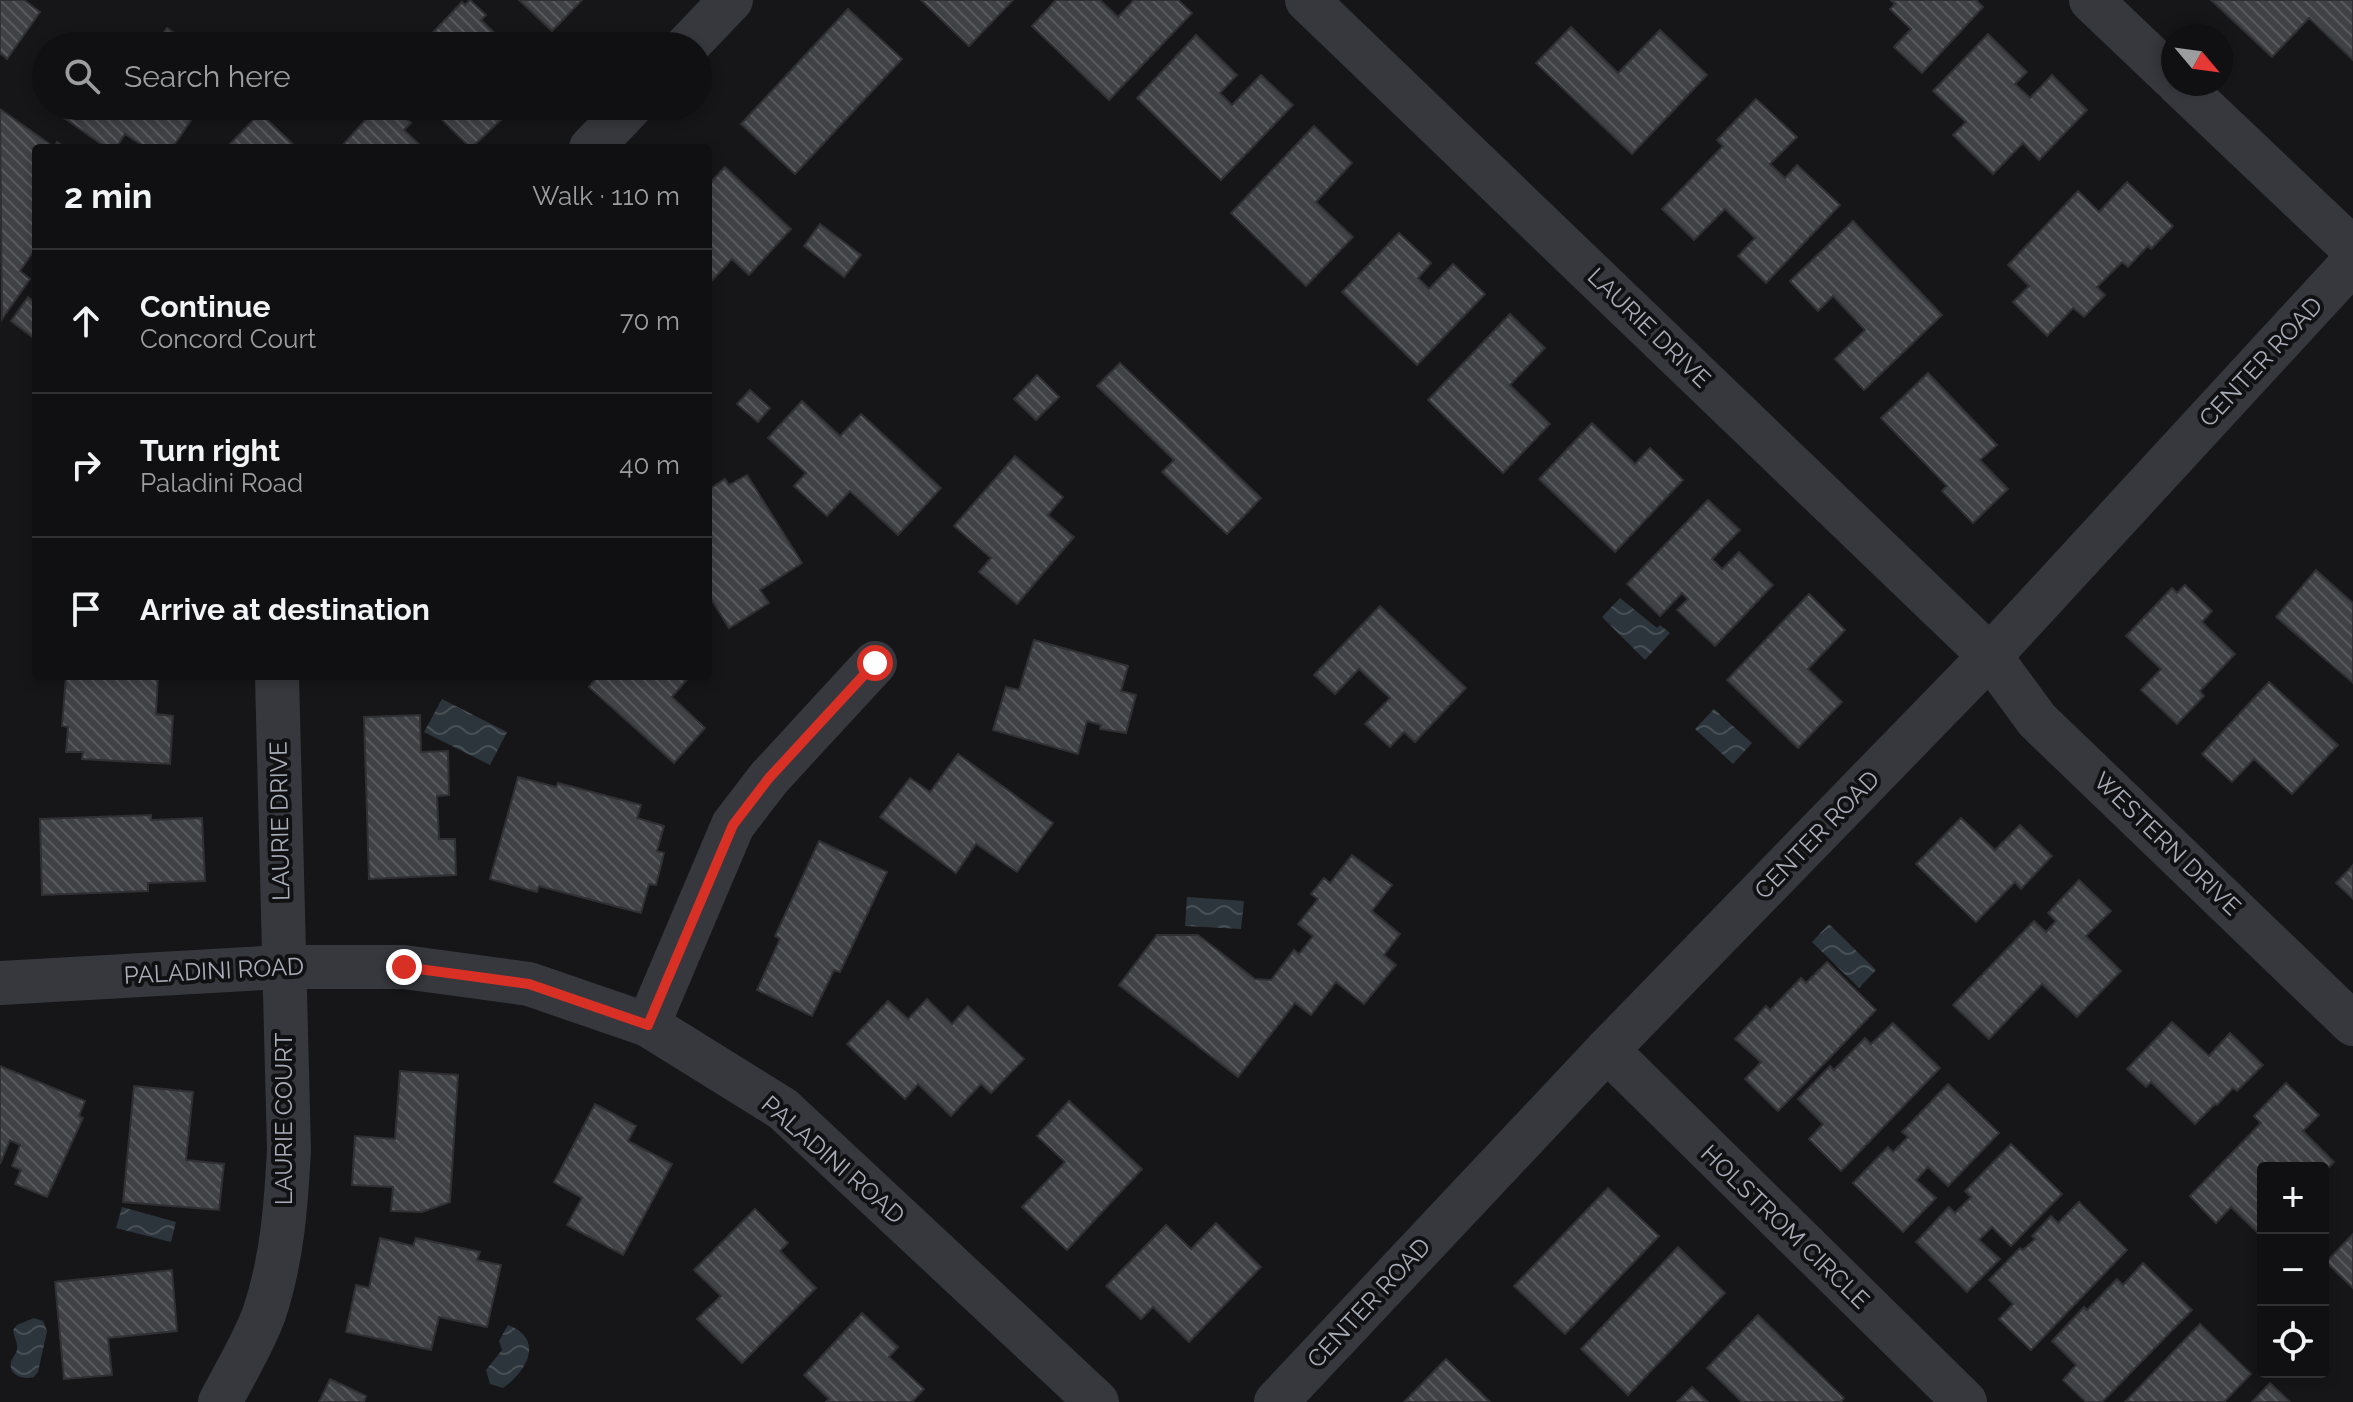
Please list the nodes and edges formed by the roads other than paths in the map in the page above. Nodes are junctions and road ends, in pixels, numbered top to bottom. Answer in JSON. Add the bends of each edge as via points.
{"nodes":[{"id":1,"x":731,"y":0,"type":"edge"},
{"id":2,"x":1307,"y":0,"type":"edge"},
{"id":3,"x":2091,"y":0,"type":"edge"},
{"id":4,"x":700,"y":32,"type":"edge"},
{"id":5,"x":2161,"y":67,"type":"edge"},
{"id":6,"x":2192,"y":96,"type":"edge"},
{"id":7,"x":618,"y":120,"type":"edge"},
{"id":8,"x":595,"y":144,"type":"edge"},
{"id":9,"x":2353,"y":249,"type":"edge"},
{"id":10,"x":2353,"y":262,"type":"edge"},
{"id":11,"x":1990,"y":656,"type":"junction"},
{"id":12,"x":875,"y":663,"type":"dead end"},
{"id":13,"x":277,"y":680,"type":"edge"},
{"id":14,"x":282,"y":967,"type":"junction"},
{"id":15,"x":0,"y":983,"type":"edge"},
{"id":16,"x":2353,"y":1024,"type":"edge"},
{"id":17,"x":648,"y":1025,"type":"junction"},
{"id":18,"x":1607,"y":1050,"type":"junction"},
{"id":19,"x":1954,"y":1399,"type":"edge"},
{"id":20,"x":220,"y":1402,"type":"edge"},
{"id":21,"x":1097,"y":1402,"type":"edge"},
{"id":22,"x":1276,"y":1402,"type":"edge"}],
"edges":[{"from":1,"to":4,"type":"street"},
{"from":2,"to":11,"type":"street","name":"LAURIE DRIVE"},
{"from":3,"to":5,"type":"street"},
{"from":6,"to":9,"type":"street"},
{"from":7,"to":8,"type":"street"},
{"from":10,"to":11,"type":"street","name":"CENTER ROAD"},
{"from":11,"to":16,"type":"street","name":"WESTERN DRIVE","via":[[2037,720]]},
{"from":11,"to":18,"type":"street","name":"CENTER ROAD"},
{"from":12,"to":17,"type":"street","via":[[733,825]]},
{"from":13,"to":14,"type":"street","name":"LAURIE DRIVE"},
{"from":14,"to":15,"type":"street","name":"PALADINI ROAD"},
{"from":14,"to":17,"type":"street","name":"PALADINI ROAD","via":[[404,967],[529,984]]},
{"from":14,"to":20,"type":"street","name":"LAURIE COURT","via":[[289,1150],[278,1265],[263,1316]]},
{"from":17,"to":21,"type":"street","name":"PALADINI ROAD","via":[[783,1109]]},
{"from":18,"to":19,"type":"street","name":"HOLSTROM CIRCLE"},
{"from":18,"to":22,"type":"street","name":"CENTER ROAD"}]}
